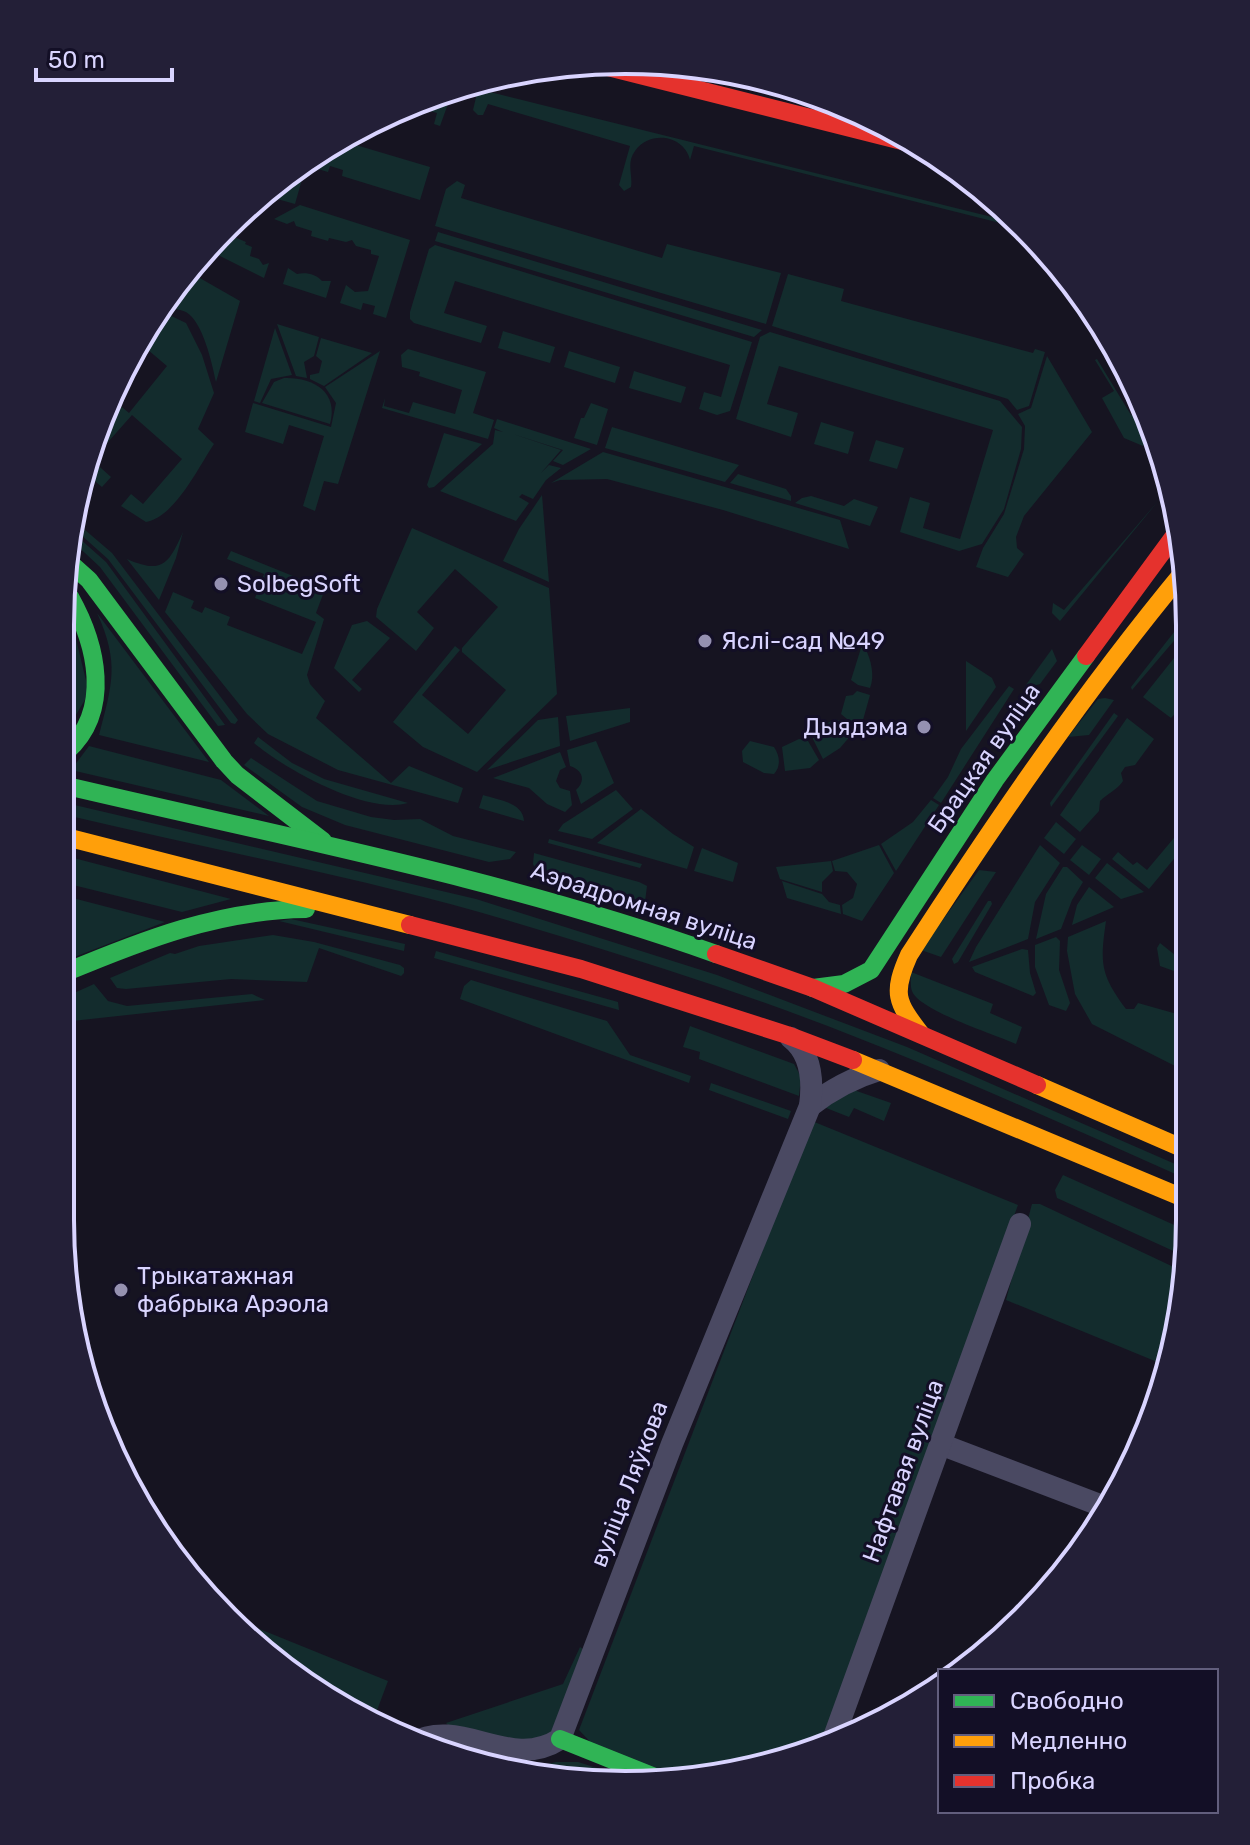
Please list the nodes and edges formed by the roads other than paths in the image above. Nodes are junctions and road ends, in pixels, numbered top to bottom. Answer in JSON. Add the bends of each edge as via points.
{"nodes":[{"id":1,"x":637,"y":74,"type":"edge"},
{"id":2,"x":875,"y":134,"type":"edge"},
{"id":3,"x":1169,"y":543,"type":"edge"},
{"id":4,"x":77,"y":569,"type":"edge"},
{"id":5,"x":1174,"y":583,"type":"edge"},
{"id":6,"x":75,"y":605,"type":"edge"},
{"id":7,"x":74,"y":744,"type":"edge"},
{"id":8,"x":74,"y":788,"type":"edge"},
{"id":9,"x":74,"y":839,"type":"edge"},
{"id":10,"x":333,"y":848,"type":"junction"},
{"id":11,"x":358,"y":912,"type":"junction"},
{"id":12,"x":74,"y":969,"type":"edge"},
{"id":13,"x":813,"y":988,"type":"junction"},
{"id":14,"x":921,"y":1034,"type":"junction"},
{"id":15,"x":787,"y":1035,"type":"junction"},
{"id":16,"x":880,"y":1070,"type":"junction"},
{"id":17,"x":810,"y":1106,"type":"junction"},
{"id":18,"x":1176,"y":1145,"type":"edge"},
{"id":19,"x":1176,"y":1195,"type":"edge"},
{"id":20,"x":1020,"y":1224,"type":"dead end"},
{"id":21,"x":940,"y":1444,"type":"junction"},
{"id":22,"x":1097,"y":1504,"type":"edge"},
{"id":23,"x":837,"y":1729,"type":"edge"},
{"id":24,"x":431,"y":1735,"type":"edge"},
{"id":25,"x":560,"y":1739,"type":"junction"},
{"id":26,"x":639,"y":1771,"type":"edge"}],
"edges":[{"from":1,"to":2,"type":"main road"},
{"from":3,"to":13,"type":"main road","name":"Брацкая вуліца","via":[[995,780],[871,970],[844,985]]},
{"from":4,"to":10,"type":"main road","via":[[224,761]]},
{"from":5,"to":14,"type":"main road","name":"Брацкая вуліца","via":[[1036,767],[909,955],[896,994]]},
{"from":6,"to":7,"type":"main road","via":[[92,645],[96,685],[90,722]]},
{"from":8,"to":10,"type":"main road","name":"Аэрадромная вуліца"},
{"from":9,"to":11,"type":"main road"},
{"from":10,"to":13,"type":"main road","name":"Аэрадромная вуліца","via":[[546,899]]},
{"from":11,"to":12,"type":"main road","via":[[285,908],[242,913],[175,928]]},
{"from":11,"to":15,"type":"main road","via":[[581,969]]},
{"from":13,"to":14,"type":"main road","name":"Аэрадромная вуліца"},
{"from":14,"to":18,"type":"main road","name":"Аэрадромная вуліца"},
{"from":15,"to":16,"type":"main road"},
{"from":15,"to":17,"type":"street","name":"вуліца Ляўкова","via":[[806,1059]]},
{"from":16,"to":17,"type":"street","via":[[836,1086]]},
{"from":16,"to":19,"type":"main road"},
{"from":17,"to":25,"type":"street","name":"вуліца Ляўкова","via":[[672,1444]]},
{"from":20,"to":21,"type":"street","name":"Нафтавая вуліца"},
{"from":21,"to":22,"type":"street"},
{"from":21,"to":23,"type":"street","name":"Нафтавая вуліца"},
{"from":24,"to":25,"type":"street","via":[[517,1751],[548,1747]]},
{"from":25,"to":26,"type":"main road"}]}
